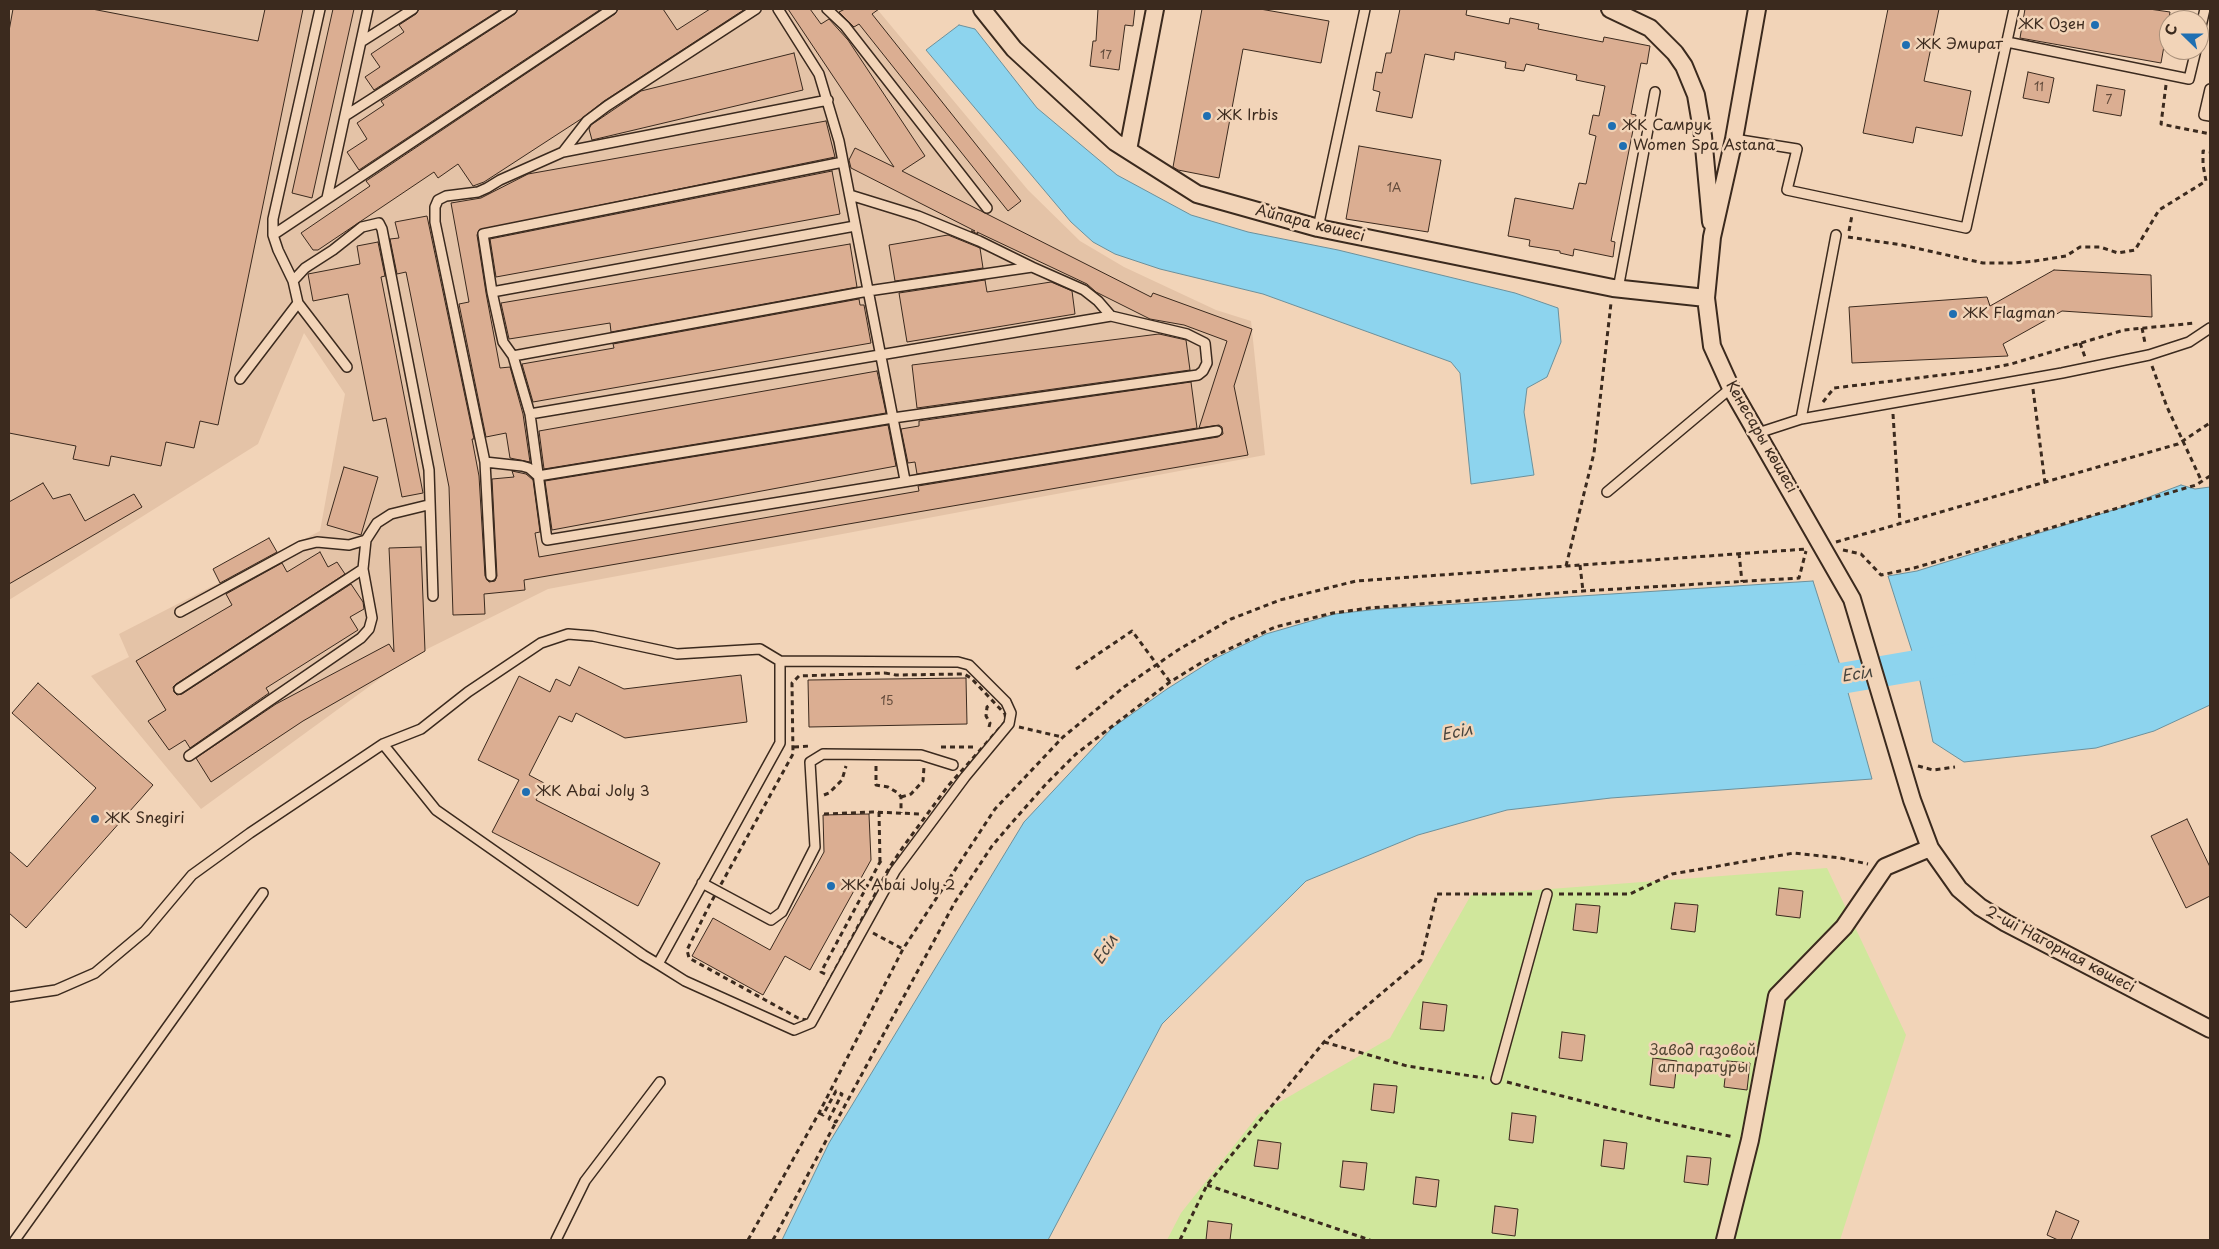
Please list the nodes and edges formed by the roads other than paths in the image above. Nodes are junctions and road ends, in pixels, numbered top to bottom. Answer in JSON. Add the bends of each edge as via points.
{"nodes":[{"id":1,"x":320,"y":9,"type":"edge"},
{"id":2,"x":368,"y":9,"type":"edge"},
{"id":3,"x":413,"y":9,"type":"edge"},
{"id":4,"x":512,"y":9,"type":"edge"},
{"id":5,"x":612,"y":9,"type":"edge"},
{"id":6,"x":756,"y":9,"type":"edge"},
{"id":7,"x":778,"y":9,"type":"edge"},
{"id":8,"x":827,"y":9,"type":"edge"},
{"id":9,"x":982,"y":9,"type":"edge"},
{"id":10,"x":1155,"y":9,"type":"edge"},
{"id":11,"x":1364,"y":9,"type":"edge"},
{"id":12,"x":1610,"y":9,"type":"edge"},
{"id":13,"x":1758,"y":9,"type":"edge"},
{"id":14,"x":2014,"y":9,"type":"edge"},
{"id":15,"x":361,"y":42,"type":"junction"},
{"id":16,"x":2007,"y":42,"type":"junction"},
{"id":17,"x":2194,"y":60,"type":"edge"},
{"id":18,"x":2210,"y":89,"type":"edge"},
{"id":19,"x":1655,"y":92,"type":"dead end"},
{"id":20,"x":828,"y":100,"type":"junction"},
{"id":21,"x":344,"y":116,"type":"junction"},
{"id":22,"x":2210,"y":116,"type":"edge"},
{"id":23,"x":1734,"y":139,"type":"junction"},
{"id":24,"x":1128,"y":150,"type":"junction"},
{"id":25,"x":563,"y":152,"type":"junction"},
{"id":26,"x":843,"y":162,"type":"junction"},
{"id":27,"x":850,"y":195,"type":"junction"},
{"id":28,"x":327,"y":198,"type":"junction"},
{"id":29,"x":987,"y":208,"type":"dead end"},
{"id":30,"x":855,"y":226,"type":"junction"},
{"id":31,"x":1318,"y":228,"type":"junction"},
{"id":32,"x":273,"y":235,"type":"junction"},
{"id":33,"x":1836,"y":235,"type":"road end"},
{"id":34,"x":1712,"y":237,"type":"junction"},
{"id":35,"x":1032,"y":267,"type":"junction"},
{"id":36,"x":293,"y":281,"type":"junction"},
{"id":37,"x":1616,"y":288,"type":"junction"},
{"id":38,"x":868,"y":290,"type":"junction"},
{"id":39,"x":492,"y":292,"type":"junction"},
{"id":40,"x":1706,"y":298,"type":"junction"},
{"id":41,"x":298,"y":303,"type":"junction"},
{"id":42,"x":1111,"y":316,"type":"junction"},
{"id":43,"x":2210,"y":328,"type":"edge"},
{"id":44,"x":881,"y":355,"type":"junction"},
{"id":45,"x":513,"y":356,"type":"junction"},
{"id":46,"x":347,"y":367,"type":"dead end"},
{"id":47,"x":240,"y":378,"type":"dead end"},
{"id":48,"x":1731,"y":388,"type":"junction"},
{"id":49,"x":530,"y":414,"type":"junction"},
{"id":50,"x":893,"y":418,"type":"junction"},
{"id":51,"x":1801,"y":419,"type":"junction"},
{"id":52,"x":1217,"y":431,"type":"dead end"},
{"id":53,"x":1758,"y":433,"type":"junction"},
{"id":54,"x":485,"y":462,"type":"junction"},
{"id":55,"x":538,"y":476,"type":"junction"},
{"id":56,"x":905,"y":480,"type":"junction"},
{"id":57,"x":1607,"y":492,"type":"dead end"},
{"id":58,"x":428,"y":505,"type":"junction"},
{"id":59,"x":366,"y":540,"type":"junction"},
{"id":60,"x":364,"y":569,"type":"junction"},
{"id":61,"x":491,"y":576,"type":"dead end"},
{"id":62,"x":433,"y":596,"type":"dead end"},
{"id":63,"x":180,"y":612,"type":"dead end"},
{"id":64,"x":780,"y":661,"type":"junction"},
{"id":65,"x":179,"y":689,"type":"dead end"},
{"id":66,"x":383,"y":744,"type":"junction"},
{"id":67,"x":189,"y":756,"type":"dead end"},
{"id":68,"x":953,"y":765,"type":"dead end"},
{"id":69,"x":1930,"y":848,"type":"junction"},
{"id":70,"x":702,"y":883,"type":"junction"},
{"id":71,"x":263,"y":893,"type":"dead end"},
{"id":72,"x":1547,"y":894,"type":"road end"},
{"id":73,"x":658,"y":964,"type":"junction"},
{"id":74,"x":9,"y":997,"type":"edge"},
{"id":75,"x":2210,"y":1029,"type":"edge"},
{"id":76,"x":1496,"y":1079,"type":"road end"},
{"id":77,"x":660,"y":1082,"type":"dead end"},
{"id":78,"x":15,"y":1240,"type":"edge"},
{"id":79,"x":556,"y":1240,"type":"edge"},
{"id":80,"x":1724,"y":1240,"type":"edge"}],
"edges":[{"from":1,"to":32,"type":"lane","via":[[273,219]]},
{"from":2,"to":15,"type":"lane"},
{"from":3,"to":15,"type":"lane"},
{"from":4,"to":21,"type":"lane"},
{"from":5,"to":28,"type":"lane"},
{"from":6,"to":25,"type":"lane","via":[[607,106],[587,121]]},
{"from":7,"to":20,"type":"lane","via":[[819,74]]},
{"from":8,"to":29,"type":"lane","via":[[846,26]]},
{"from":9,"to":24,"type":"street","name":"Айпара көшесі","via":[[1014,49]]},
{"from":10,"to":24,"type":"street"},
{"from":11,"to":31,"type":"lane"},
{"from":12,"to":34,"type":"street","via":[[1650,28],[1684,66],[1697,103],[1703,136]]},
{"from":13,"to":23,"type":"street","name":"Кенесары көшесі"},
{"from":14,"to":16,"type":"lane"},
{"from":15,"to":21,"type":"lane"},
{"from":16,"to":17,"type":"lane","via":[[2189,79]]},
{"from":16,"to":23,"type":"lane","via":[[1966,228],[1787,190],[1797,149]]},
{"from":18,"to":22,"type":"lane","via":[[2204,115]]},
{"from":19,"to":37,"type":"lane"},
{"from":20,"to":25,"type":"lane"},
{"from":20,"to":26,"type":"lane"},
{"from":21,"to":28,"type":"lane"},
{"from":23,"to":34,"type":"street","name":"Кенесары көшесі"},
{"from":24,"to":31,"type":"street","name":"Айпара көшесі","via":[[1197,194]]},
{"from":25,"to":54,"type":"lane","via":[[478,192],[446,196],[438,200],[435,207],[435,222]]},
{"from":26,"to":27,"type":"lane"},
{"from":26,"to":39,"type":"lane","via":[[483,234]]},
{"from":27,"to":30,"type":"lane"},
{"from":27,"to":35,"type":"lane","via":[[918,216]]},
{"from":28,"to":32,"type":"lane"},
{"from":30,"to":38,"type":"lane"},
{"from":30,"to":39,"type":"lane"},
{"from":31,"to":37,"type":"street","name":"Айпара көшесі"},
{"from":32,"to":36,"type":"lane"},
{"from":33,"to":51,"type":"lane"},
{"from":34,"to":40,"type":"street","name":"Кенесары көшесі"},
{"from":35,"to":38,"type":"lane"},
{"from":35,"to":42,"type":"lane","via":[[1084,290]]},
{"from":36,"to":41,"type":"lane"},
{"from":36,"to":58,"type":"lane","via":[[305,268],[362,227],[379,223],[428,470]]},
{"from":37,"to":40,"type":"street","name":"Айпара көшесі"},
{"from":38,"to":44,"type":"lane"},
{"from":38,"to":45,"type":"lane"},
{"from":39,"to":45,"type":"lane","via":[[503,342]]},
{"from":40,"to":48,"type":"street","name":"Кенесары көшесі","via":[[1712,346]]},
{"from":41,"to":46,"type":"lane"},
{"from":41,"to":47,"type":"lane"},
{"from":42,"to":44,"type":"lane"},
{"from":42,"to":50,"type":"lane","via":[[1166,328],[1205,343],[1207,363],[1203,371],[1198,375]]},
{"from":43,"to":51,"type":"lane","via":[[2189,342],[2148,355]]},
{"from":44,"to":49,"type":"lane"},
{"from":44,"to":50,"type":"lane"},
{"from":45,"to":49,"type":"lane"},
{"from":48,"to":53,"type":"street","name":"Кенесары көшесі"},
{"from":48,"to":57,"type":"lane"},
{"from":49,"to":55,"type":"lane"},
{"from":50,"to":55,"type":"lane"},
{"from":50,"to":56,"type":"lane"},
{"from":51,"to":53,"type":"lane"},
{"from":52,"to":56,"type":"lane"},
{"from":53,"to":69,"type":"street","name":"Кенесары көшесі","via":[[1815,547],[1852,599],[1912,800]]},
{"from":54,"to":55,"type":"lane","via":[[530,468]]},
{"from":54,"to":61,"type":"lane"},
{"from":55,"to":56,"type":"lane","via":[[547,540]]},
{"from":58,"to":59,"type":"lane","via":[[391,514],[376,523]]},
{"from":58,"to":62,"type":"lane"},
{"from":59,"to":60,"type":"lane"},
{"from":59,"to":63,"type":"lane","via":[[349,545],[317,542],[301,546]]},
{"from":60,"to":65,"type":"lane"},
{"from":60,"to":67,"type":"lane","via":[[372,618],[369,629],[361,638]]},
{"from":64,"to":66,"type":"lane","via":[[760,649],[677,654],[593,636],[568,634],[541,643],[513,661],[422,729]]},
{"from":64,"to":70,"type":"lane","via":[[780,743]]},
{"from":64,"to":73,"type":"lane","via":[[958,662],[969,665],[1006,702],[1011,713],[1009,724],[892,870],[811,1024],[794,1030],[685,981]]},
{"from":66,"to":73,"type":"lane","via":[[436,810]]},
{"from":66,"to":74,"type":"lane","via":[[258,827],[192,876],[145,931],[95,973],[56,990]]},
{"from":68,"to":70,"type":"lane","via":[[921,755],[823,754],[810,762],[815,847],[782,912],[771,920]]},
{"from":69,"to":75,"type":"street","name":"2-ші Нагорная көшесі","via":[[1959,889],[1980,907]]},
{"from":69,"to":80,"type":"street","via":[[1885,868],[1844,926],[1778,996],[1750,1140]]},
{"from":70,"to":73,"type":"lane"},
{"from":71,"to":78,"type":"lane"},
{"from":72,"to":76,"type":"lane"},
{"from":77,"to":79,"type":"lane","via":[[585,1181]]}]}
